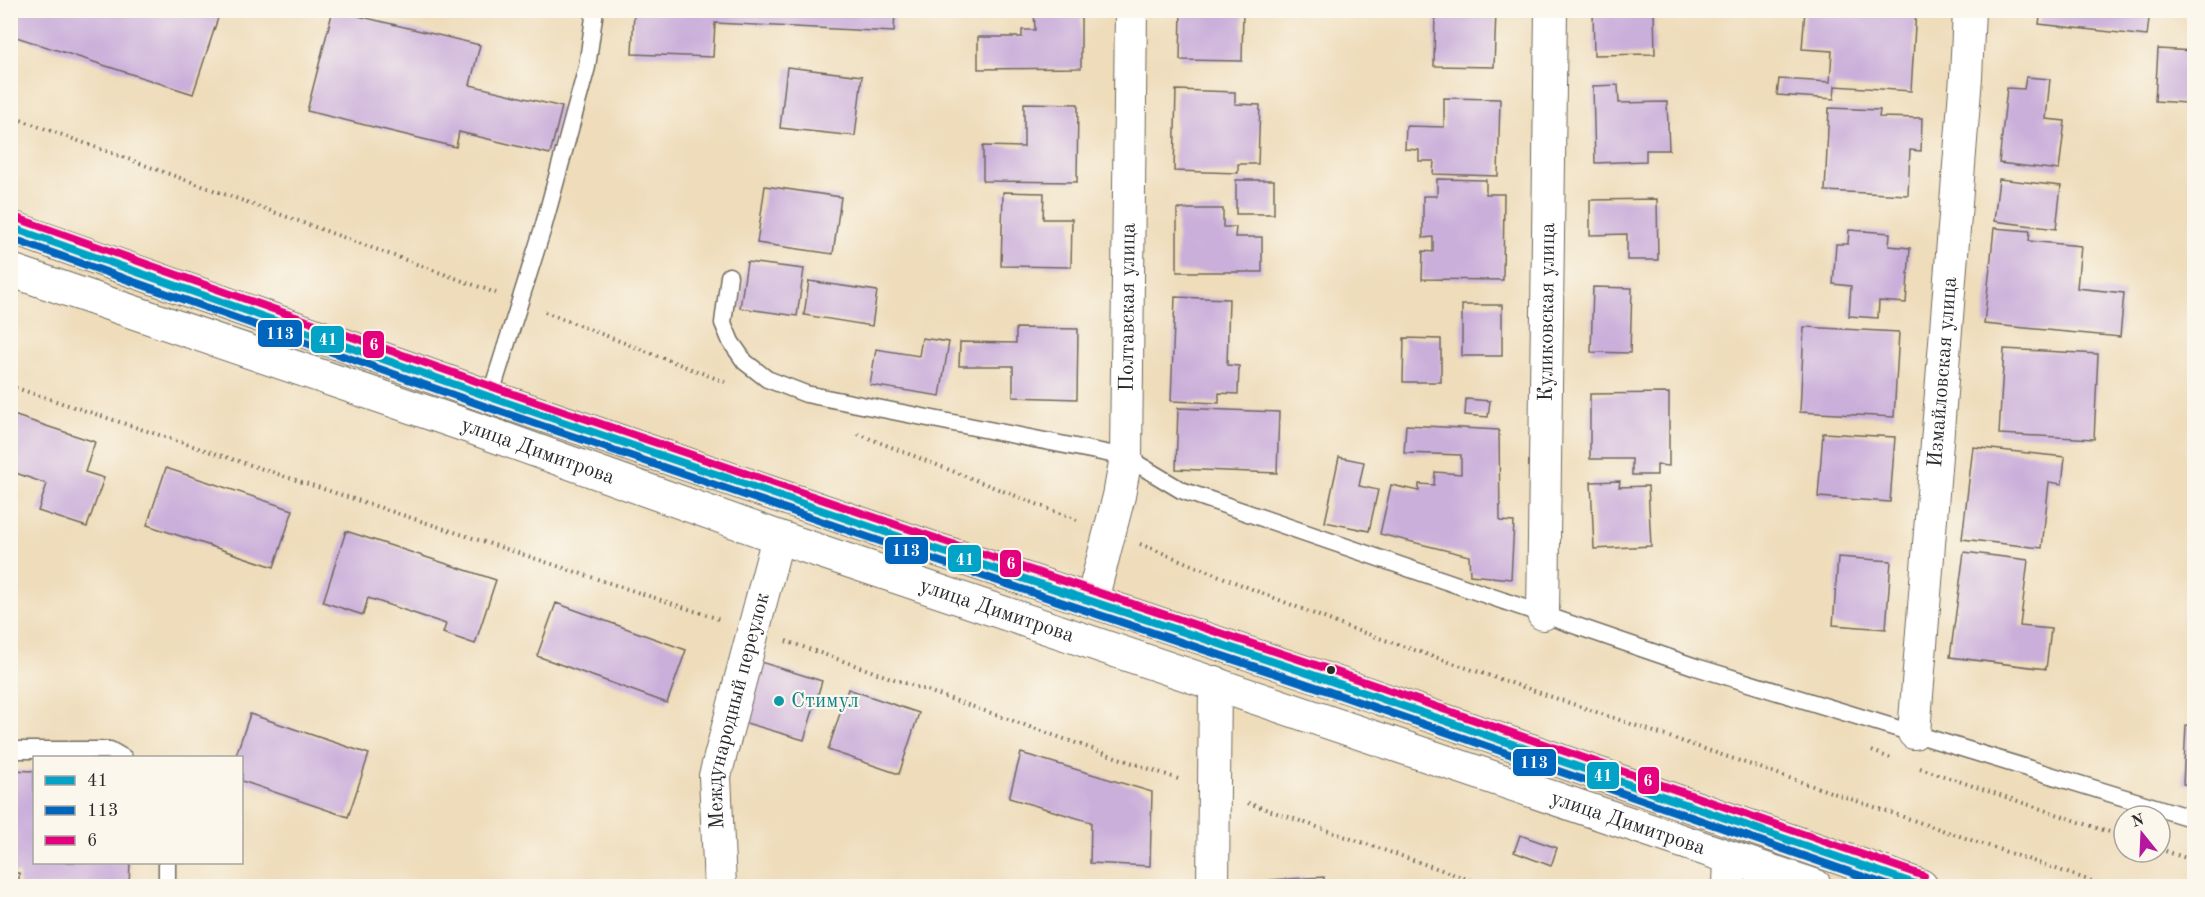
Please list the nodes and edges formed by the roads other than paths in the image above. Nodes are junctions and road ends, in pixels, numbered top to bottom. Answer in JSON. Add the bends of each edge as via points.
{"nodes":[{"id":1,"x":594,"y":10,"type":"edge"},
{"id":2,"x":1131,"y":10,"type":"edge"},
{"id":3,"x":1551,"y":10,"type":"edge"},
{"id":4,"x":1969,"y":10,"type":"edge"},
{"id":5,"x":10,"y":227,"type":"edge"},
{"id":6,"x":10,"y":270,"type":"edge"},
{"id":7,"x":729,"y":276,"type":"dead end"},
{"id":8,"x":490,"y":397,"type":"junction"},
{"id":9,"x":476,"y":429,"type":"junction"},
{"id":10,"x":1126,"y":457,"type":"junction"},
{"id":11,"x":778,"y":537,"type":"junction"},
{"id":12,"x":1092,"y":600,"type":"junction"},
{"id":13,"x":1543,"y":614,"type":"junction"},
{"id":14,"x":1215,"y":682,"type":"junction"},
{"id":15,"x":1914,"y":734,"type":"junction"},
{"id":16,"x":10,"y":750,"type":"edge"},
{"id":17,"x":120,"y":756,"type":"edge"},
{"id":18,"x":2194,"y":819,"type":"edge"},
{"id":19,"x":167,"y":864,"type":"edge"},
{"id":20,"x":1730,"y":872,"type":"edge"},
{"id":21,"x":167,"y":886,"type":"edge"},
{"id":22,"x":720,"y":886,"type":"edge"},
{"id":23,"x":1213,"y":886,"type":"edge"},
{"id":24,"x":1815,"y":886,"type":"edge"},
{"id":25,"x":1921,"y":886,"type":"edge"}],
"edges":[{"from":1,"to":8,"type":"lane","via":[[587,67],[543,228]]},
{"from":2,"to":10,"type":"street","name":"Полтавская улица"},
{"from":3,"to":13,"type":"street","name":"Куликовская улица"},
{"from":4,"to":15,"type":"street","name":"Измайловская улица"},
{"from":5,"to":8,"type":"main road","name":"улица Димитрова"},
{"from":6,"to":9,"type":"main road","name":"улица Димитрова"},
{"from":7,"to":10,"type":"lane","via":[[723,323],[745,362],[767,379],[806,394]]},
{"from":8,"to":9,"type":"lane"},
{"from":8,"to":12,"type":"main road","name":"улица Димитрова"},
{"from":9,"to":11,"type":"main road","name":"улица Димитрова"},
{"from":10,"to":12,"type":"street","name":"Полтавская улица"},
{"from":10,"to":13,"type":"lane","via":[[1181,490]]},
{"from":11,"to":14,"type":"main road","name":"улица Димитрова"},
{"from":11,"to":22,"type":"street","name":"Международный переулок","via":[[715,776]]},
{"from":12,"to":25,"type":"main road","name":"улица Димитрова"},
{"from":13,"to":15,"type":"lane","via":[[1696,667]]},
{"from":14,"to":20,"type":"main road","name":"улица Димитрова"},
{"from":14,"to":23,"type":"street"},
{"from":15,"to":18,"type":"lane"},
{"from":16,"to":17,"type":"lane","via":[[110,750]]},
{"from":19,"to":21,"type":"lane"},
{"from":20,"to":24,"type":"main road","name":"улица Димитрова"}]}
